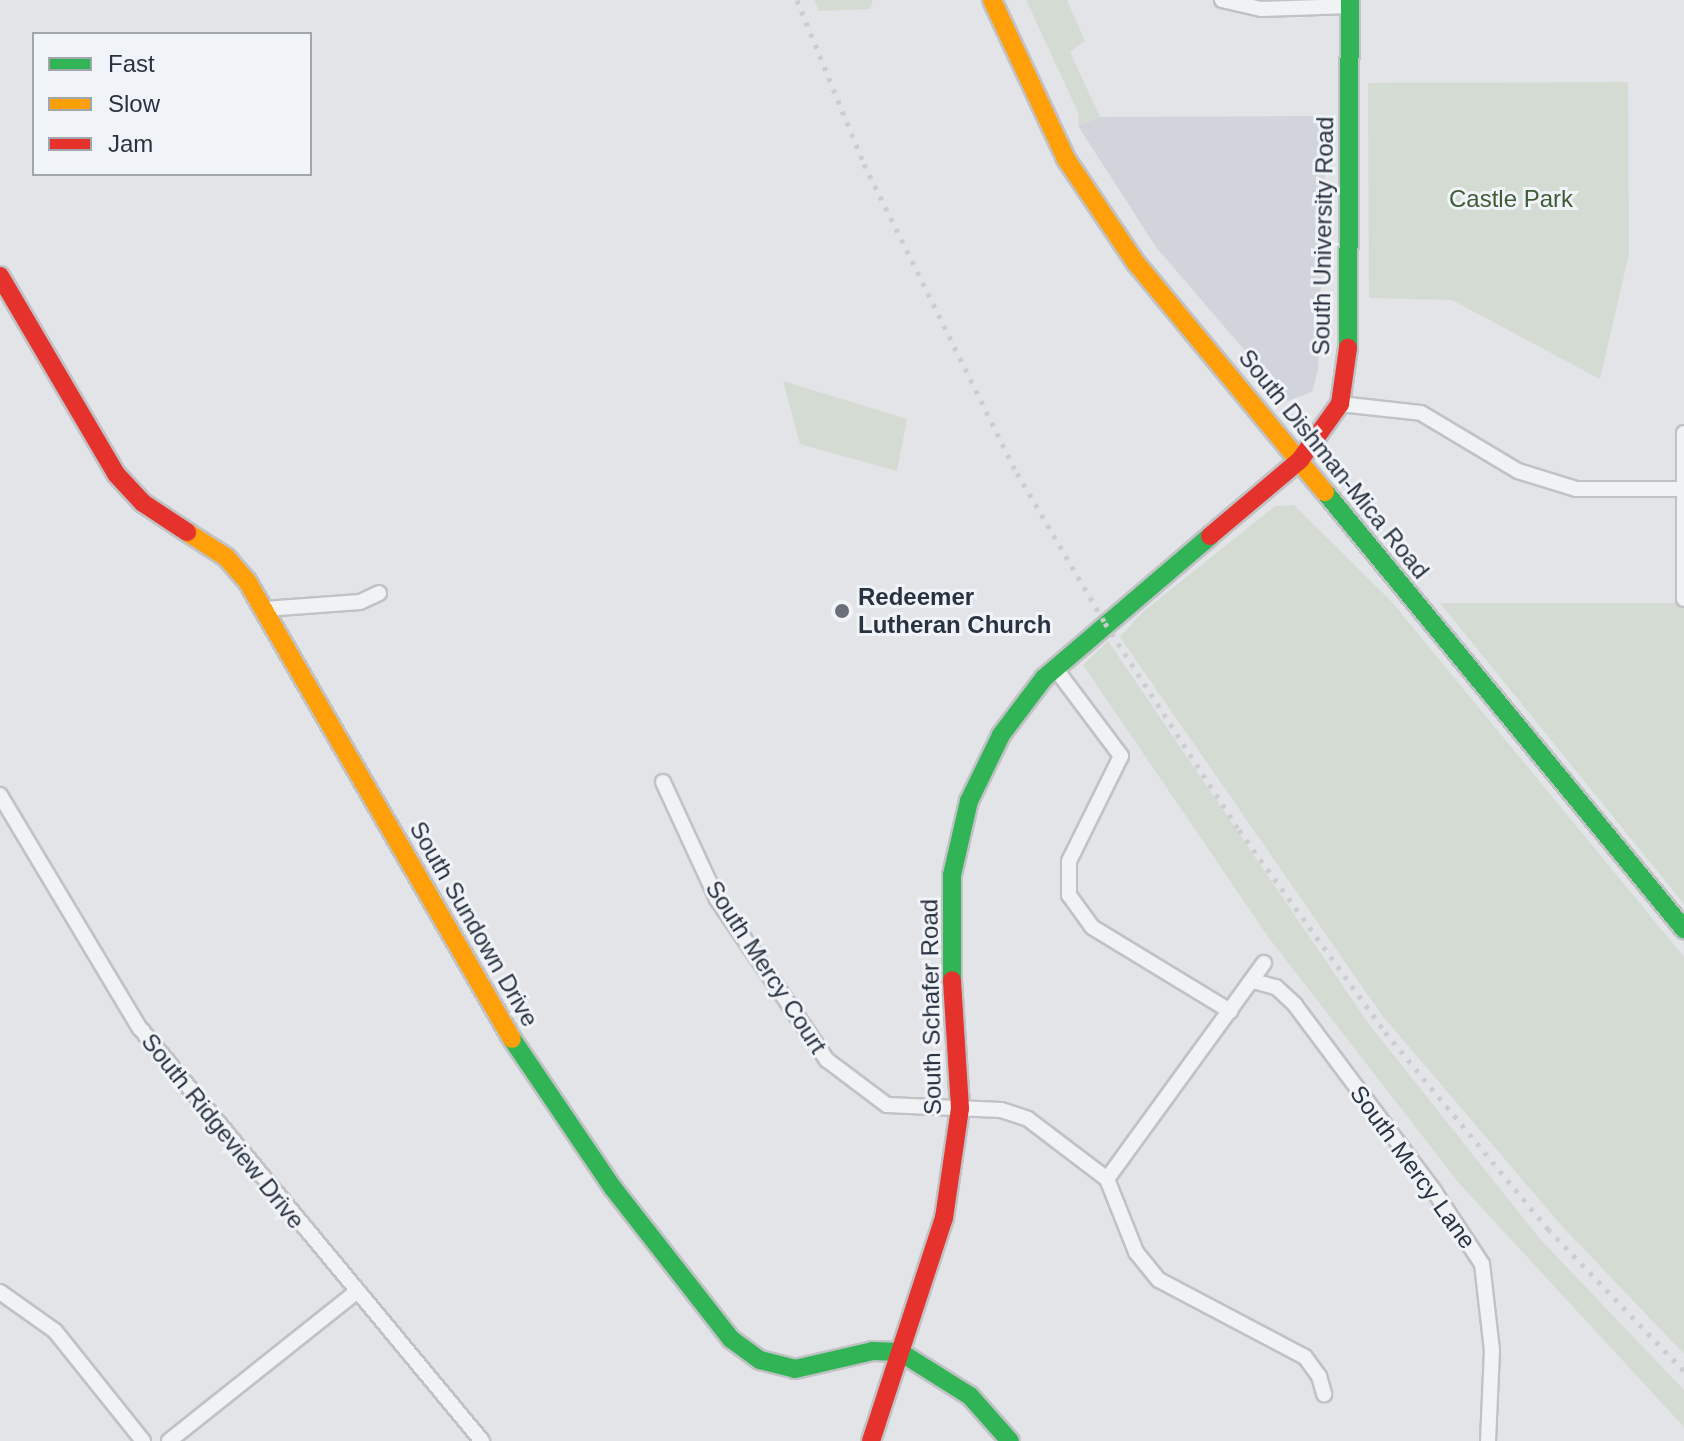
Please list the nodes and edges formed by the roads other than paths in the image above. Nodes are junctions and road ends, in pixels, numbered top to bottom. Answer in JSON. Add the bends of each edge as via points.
{"nodes":[{"id":1,"x":992,"y":0,"type":"edge"},
{"id":2,"x":1222,"y":0,"type":"edge"},
{"id":3,"x":1350,"y":3,"type":"edge"},
{"id":4,"x":0,"y":276,"type":"edge"},
{"id":5,"x":1340,"y":404,"type":"junction"},
{"id":6,"x":1684,"y":433,"type":"edge"},
{"id":7,"x":1300,"y":460,"type":"junction"},
{"id":8,"x":1683,"y":489,"type":"edge"},
{"id":9,"x":379,"y":593,"type":"dead end"},
{"id":10,"x":1684,"y":599,"type":"edge"},
{"id":11,"x":265,"y":609,"type":"junction"},
{"id":12,"x":1055,"y":668,"type":"junction"},
{"id":13,"x":663,"y":782,"type":"dead end"},
{"id":14,"x":0,"y":795,"type":"edge"},
{"id":15,"x":1684,"y":929,"type":"edge"},
{"id":16,"x":1264,"y":963,"type":"dead end"},
{"id":17,"x":1253,"y":981,"type":"junction"},
{"id":18,"x":1230,"y":1011,"type":"junction"},
{"id":19,"x":960,"y":1108,"type":"junction"},
{"id":20,"x":1107,"y":1179,"type":"junction"},
{"id":21,"x":0,"y":1292,"type":"edge"},
{"id":22,"x":355,"y":1293,"type":"junction"},
{"id":23,"x":900,"y":1352,"type":"junction"},
{"id":24,"x":1324,"y":1394,"type":"dead end"},
{"id":25,"x":143,"y":1441,"type":"edge"},
{"id":26,"x":169,"y":1441,"type":"edge"},
{"id":27,"x":482,"y":1441,"type":"edge"},
{"id":28,"x":871,"y":1441,"type":"edge"},
{"id":29,"x":1010,"y":1441,"type":"edge"},
{"id":30,"x":1488,"y":1441,"type":"edge"}],
"edges":[{"from":1,"to":7,"type":"street","name":"South Dishman-Mica Road","via":[[1009,46],[1084,186],[1136,263]]},
{"from":2,"to":3,"type":"street","via":[[1261,9]]},
{"from":3,"to":5,"type":"street","name":"South University Road","via":[[1348,348]]},
{"from":4,"to":11,"type":"street","name":"South Sundown Drive","via":[[116,474],[143,503],[226,557]]},
{"from":5,"to":7,"type":"street","name":"South University Road"},
{"from":5,"to":8,"type":"street","via":[[1421,413],[1518,471],[1576,489]]},
{"from":6,"to":8,"type":"street"},
{"from":7,"to":12,"type":"street","name":"South Schafer Road"},
{"from":7,"to":15,"type":"street","name":"South Dishman-Mica Road"},
{"from":8,"to":10,"type":"street"},
{"from":9,"to":11,"type":"street","via":[[360,602]]},
{"from":11,"to":23,"type":"street","name":"South Sundown Drive","via":[[500,1021],[613,1188],[731,1339],[760,1360],[795,1369],[873,1351]]},
{"from":12,"to":18,"type":"street","via":[[1121,756],[1069,861],[1069,895],[1092,927]]},
{"from":12,"to":19,"type":"street","name":"South Schafer Road","via":[[1001,735],[969,801],[952,875],[950,941]]},
{"from":13,"to":19,"type":"street","name":"South Mercy Court","via":[[717,899],[827,1060],[887,1105]]},
{"from":14,"to":22,"type":"street","name":"South Ridgeview Drive","via":[[139,1027]]},
{"from":16,"to":17,"type":"street"},
{"from":17,"to":18,"type":"street"},
{"from":17,"to":30,"type":"street","name":"South Mercy Lane","via":[[1276,987],[1295,1005],[1482,1264],[1492,1350]]},
{"from":18,"to":20,"type":"street"},
{"from":19,"to":20,"type":"street","name":"South Mercy Court","via":[[1001,1110],[1028,1119]]},
{"from":19,"to":23,"type":"street","name":"South Schafer Road","via":[[944,1218]]},
{"from":20,"to":24,"type":"street","via":[[1136,1252],[1159,1280],[1305,1357]]},
{"from":21,"to":25,"type":"street","via":[[55,1331]]},
{"from":22,"to":26,"type":"street"},
{"from":22,"to":27,"type":"street","name":"South Ridgeview Drive"},
{"from":23,"to":28,"type":"street","name":"South Schafer Road"},
{"from":23,"to":29,"type":"street","via":[[970,1396]]}]}
